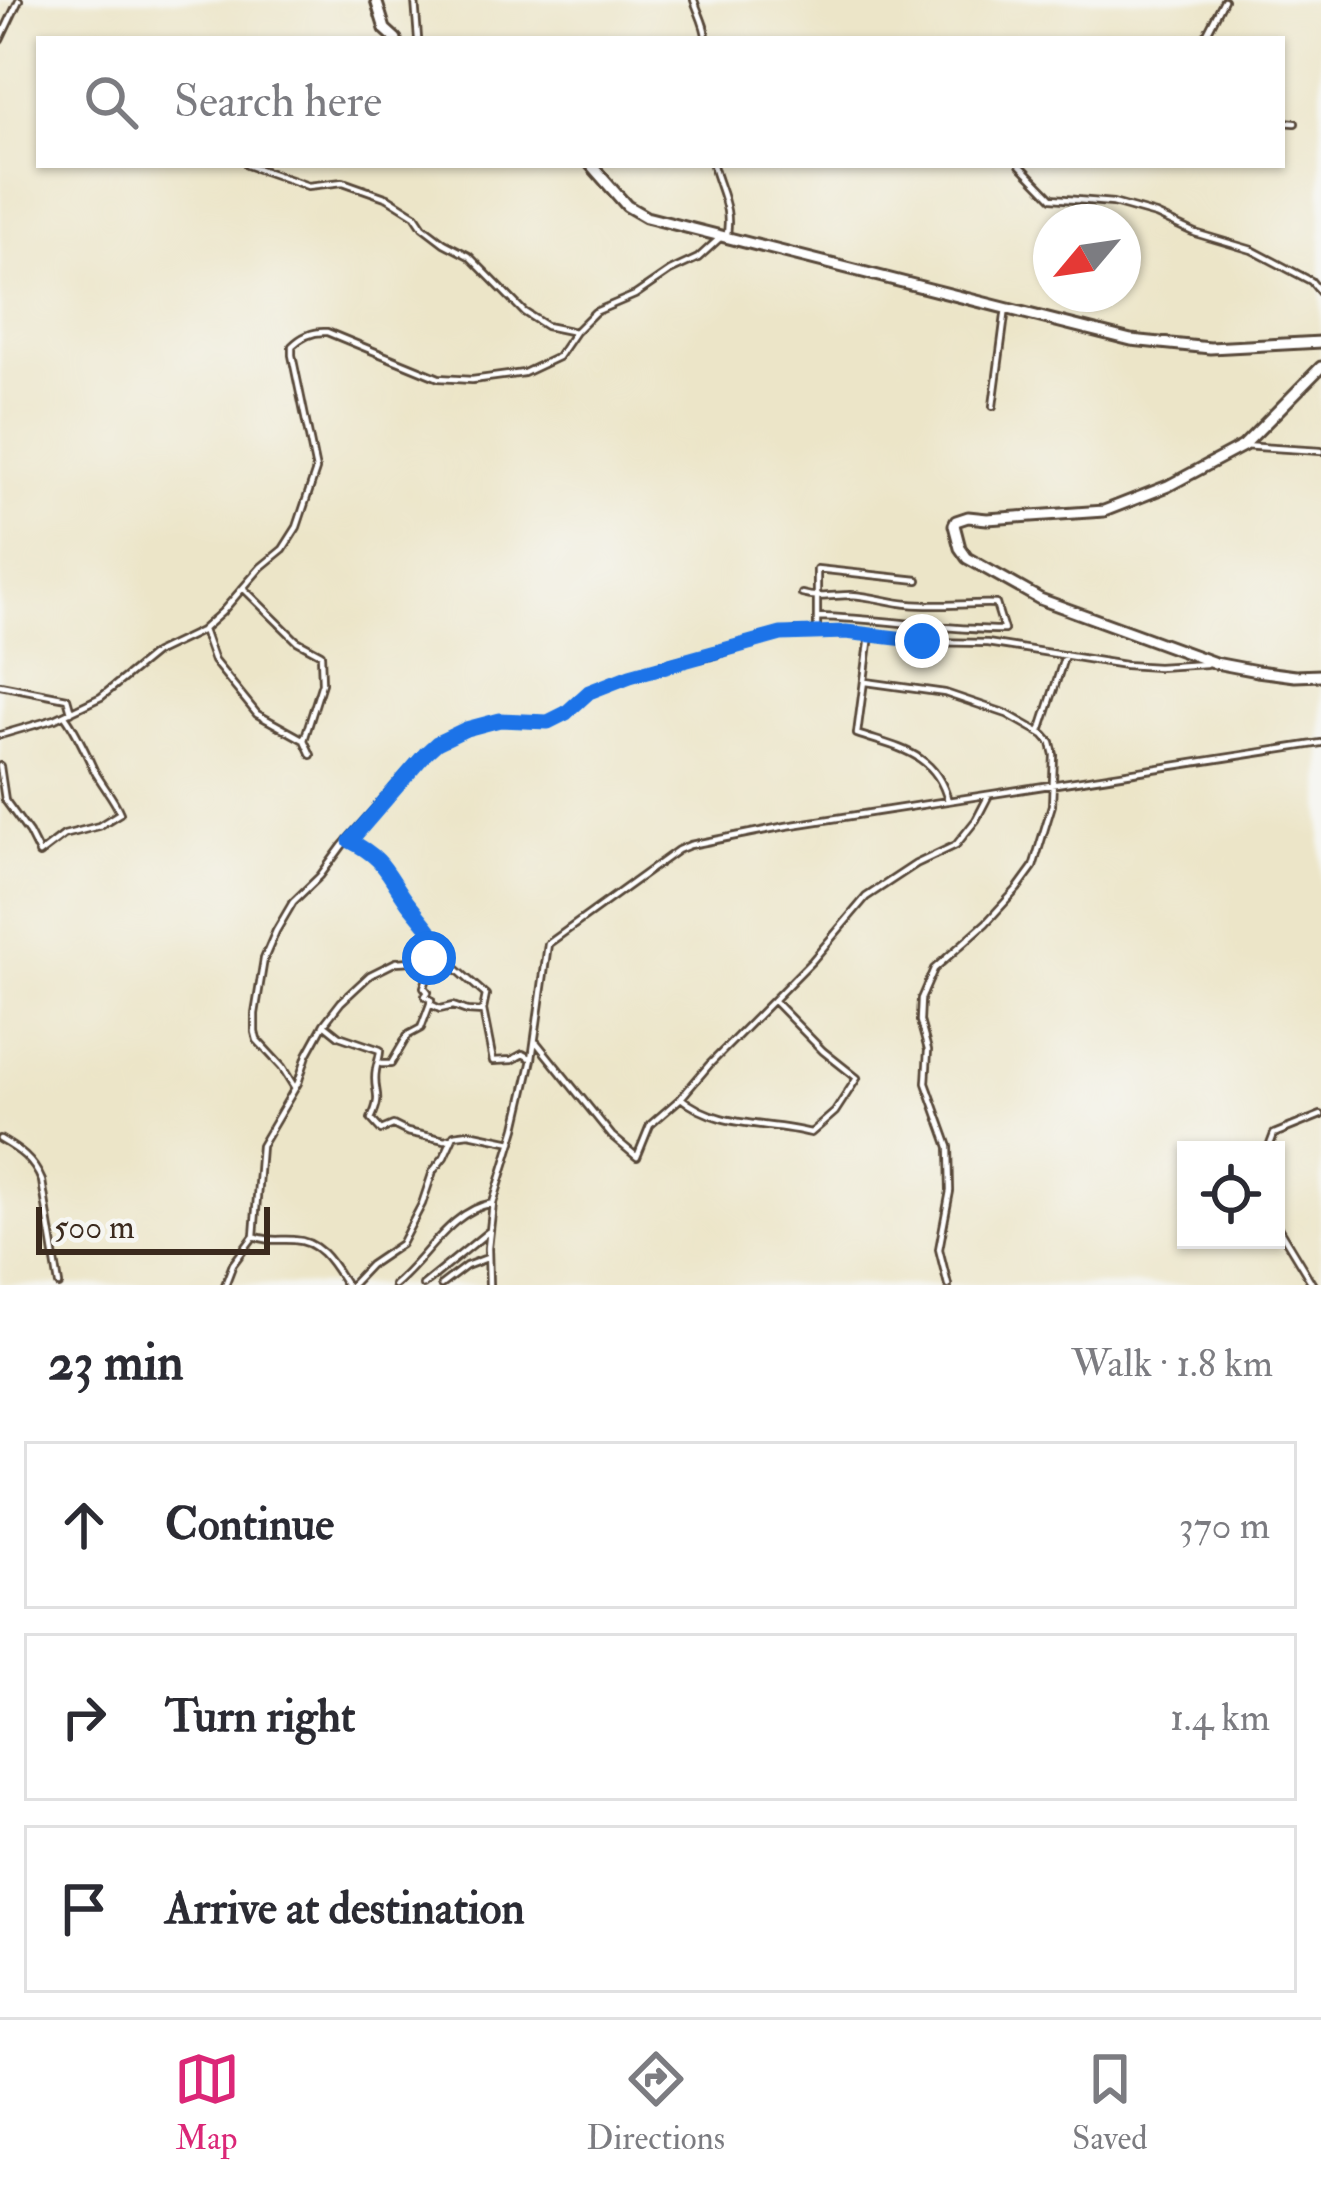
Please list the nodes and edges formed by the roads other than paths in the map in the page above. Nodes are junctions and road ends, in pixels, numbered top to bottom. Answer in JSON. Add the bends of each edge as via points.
{"nodes":[{"id":1,"x":19,"y":0,"type":"edge"},
{"id":2,"x":376,"y":0,"type":"edge"},
{"id":3,"x":415,"y":0,"type":"edge"},
{"id":4,"x":694,"y":0,"type":"edge"},
{"id":5,"x":1224,"y":0,"type":"edge"},
{"id":6,"x":393,"y":36,"type":"edge"},
{"id":7,"x":418,"y":36,"type":"edge"},
{"id":8,"x":706,"y":36,"type":"edge"},
{"id":9,"x":1206,"y":36,"type":"edge"},
{"id":10,"x":0,"y":40,"type":"edge"},
{"id":11,"x":1285,"y":122,"type":"edge"},
{"id":12,"x":1294,"y":122,"type":"dead end"},
{"id":13,"x":256,"y":168,"type":"edge"},
{"id":14,"x":594,"y":168,"type":"edge"},
{"id":15,"x":714,"y":168,"type":"edge"},
{"id":16,"x":1023,"y":168,"type":"edge"},
{"id":17,"x":724,"y":238,"type":"junction"},
{"id":18,"x":1321,"y":293,"type":"edge"},
{"id":19,"x":1006,"y":308,"type":"junction"},
{"id":20,"x":574,"y":332,"type":"junction"},
{"id":21,"x":1321,"y":342,"type":"edge"},
{"id":22,"x":1321,"y":367,"type":"edge"},
{"id":23,"x":992,"y":406,"type":"dead end"},
{"id":24,"x":1243,"y":446,"type":"junction"},
{"id":25,"x":1321,"y":451,"type":"edge"},
{"id":26,"x":918,"y":580,"type":"dead end"},
{"id":27,"x":242,"y":587,"type":"junction"},
{"id":28,"x":802,"y":594,"type":"dead end"},
{"id":29,"x":815,"y":598,"type":"junction"},
{"id":30,"x":817,"y":617,"type":"junction"},
{"id":31,"x":202,"y":629,"type":"junction"},
{"id":32,"x":817,"y":632,"type":"junction"},
{"id":33,"x":871,"y":635,"type":"junction"},
{"id":34,"x":1065,"y":655,"type":"junction"},
{"id":35,"x":1215,"y":663,"type":"junction"},
{"id":36,"x":1321,"y":675,"type":"edge"},
{"id":37,"x":866,"y":682,"type":"junction"},
{"id":38,"x":0,"y":685,"type":"edge"},
{"id":39,"x":68,"y":713,"type":"junction"},
{"id":40,"x":1040,"y":732,"type":"junction"},
{"id":41,"x":0,"y":735,"type":"edge"},
{"id":42,"x":304,"y":740,"type":"junction"},
{"id":43,"x":1321,"y":743,"type":"edge"},
{"id":44,"x":311,"y":755,"type":"dead end"},
{"id":45,"x":0,"y":766,"type":"edge"},
{"id":46,"x":1054,"y":784,"type":"junction"},
{"id":47,"x":989,"y":795,"type":"junction"},
{"id":48,"x":948,"y":801,"type":"junction"},
{"id":49,"x":350,"y":841,"type":"junction"},
{"id":50,"x":443,"y":959,"type":"junction"},
{"id":51,"x":773,"y":1001,"type":"junction"},
{"id":52,"x":430,"y":1004,"type":"junction"},
{"id":53,"x":483,"y":1012,"type":"junction"},
{"id":54,"x":324,"y":1024,"type":"junction"},
{"id":55,"x":535,"y":1041,"type":"junction"},
{"id":56,"x":532,"y":1060,"type":"junction"},
{"id":57,"x":381,"y":1064,"type":"junction"},
{"id":58,"x":295,"y":1088,"type":"junction"},
{"id":59,"x":681,"y":1098,"type":"junction"},
{"id":60,"x":1321,"y":1115,"type":"edge"},
{"id":61,"x":451,"y":1138,"type":"junction"},
{"id":62,"x":0,"y":1139,"type":"edge"},
{"id":63,"x":1271,"y":1141,"type":"edge"},
{"id":64,"x":512,"y":1142,"type":"junction"},
{"id":65,"x":494,"y":1203,"type":"junction"},
{"id":66,"x":488,"y":1232,"type":"junction"},
{"id":67,"x":254,"y":1236,"type":"junction"},
{"id":68,"x":1285,"y":1239,"type":"edge"},
{"id":69,"x":488,"y":1258,"type":"junction"},
{"id":70,"x":59,"y":1285,"type":"edge"},
{"id":71,"x":225,"y":1285,"type":"edge"},
{"id":72,"x":348,"y":1285,"type":"edge"},
{"id":73,"x":394,"y":1285,"type":"edge"},
{"id":74,"x":423,"y":1285,"type":"edge"},
{"id":75,"x":441,"y":1285,"type":"edge"},
{"id":76,"x":489,"y":1285,"type":"edge"},
{"id":77,"x":948,"y":1285,"type":"edge"},
{"id":78,"x":1312,"y":1285,"type":"edge"}],
"edges":[{"from":1,"to":10,"type":"street"},
{"from":2,"to":6,"type":"main road"},
{"from":3,"to":7,"type":"street"},
{"from":4,"to":8,"type":"street"},
{"from":5,"to":9,"type":"street"},
{"from":11,"to":12,"type":"street"},
{"from":13,"to":20,"type":"street","via":[[388,198],[469,256],[514,304]]},
{"from":14,"to":17,"type":"main road","via":[[637,213]]},
{"from":15,"to":17,"type":"street","via":[[728,206]]},
{"from":16,"to":18,"type":"street","via":[[1052,198],[1156,215],[1253,250]]},
{"from":17,"to":19,"type":"main road"},
{"from":17,"to":20,"type":"street","via":[[595,311]]},
{"from":19,"to":21,"type":"main road","via":[[1162,345]]},
{"from":19,"to":23,"type":"street"},
{"from":20,"to":27,"type":"street","via":[[540,368],[463,380],[430,375],[327,332],[300,339],[292,355],[314,479],[288,542]]},
{"from":22,"to":24,"type":"main road"},
{"from":24,"to":25,"type":"street"},
{"from":24,"to":35,"type":"main road","via":[[1117,507],[968,517],[954,525],[967,558],[1017,588]]},
{"from":26,"to":29,"type":"street","via":[[817,569]]},
{"from":27,"to":31,"type":"street"},
{"from":27,"to":42,"type":"street","via":[[323,657]]},
{"from":28,"to":29,"type":"street"},
{"from":29,"to":30,"type":"street"},
{"from":29,"to":30,"type":"street","via":[[996,604],[1004,630]]},
{"from":30,"to":32,"type":"street"},
{"from":31,"to":39,"type":"street"},
{"from":31,"to":42,"type":"street","via":[[214,661],[256,712]]},
{"from":32,"to":33,"type":"street"},
{"from":32,"to":49,"type":"street","via":[[763,638],[630,676],[589,692],[548,722],[500,720],[454,734],[426,753]]},
{"from":33,"to":34,"type":"street"},
{"from":33,"to":37,"type":"street"},
{"from":34,"to":35,"type":"street","via":[[1158,667]]},
{"from":34,"to":40,"type":"street"},
{"from":35,"to":36,"type":"main road"},
{"from":37,"to":40,"type":"street","via":[[952,694]]},
{"from":37,"to":48,"type":"street","via":[[857,734],[919,757],[943,781]]},
{"from":38,"to":39,"type":"street","via":[[67,698]]},
{"from":39,"to":41,"type":"street"},
{"from":39,"to":45,"type":"street","via":[[120,813],[39,854],[4,800]]},
{"from":40,"to":46,"type":"street","via":[[1053,748]]},
{"from":42,"to":44,"type":"street"},
{"from":43,"to":46,"type":"street"},
{"from":46,"to":47,"type":"street"},
{"from":46,"to":77,"type":"street","via":[[1030,872],[934,969],[921,999],[926,1083],[950,1147],[939,1249]]},
{"from":47,"to":48,"type":"street"},
{"from":47,"to":51,"type":"street","via":[[956,845],[866,897]]},
{"from":48,"to":55,"type":"street","via":[[678,850],[548,944]]},
{"from":49,"to":50,"type":"street","via":[[389,871],[432,929]]},
{"from":49,"to":58,"type":"street","via":[[286,911],[264,959],[255,1032]]},
{"from":50,"to":52,"type":"street","via":[[424,987]]},
{"from":50,"to":53,"type":"street","via":[[484,992]]},
{"from":50,"to":54,"type":"street","via":[[397,962],[370,975]]},
{"from":51,"to":59,"type":"street"},
{"from":51,"to":59,"type":"street","via":[[857,1078],[832,1115],[812,1132],[719,1119]]},
{"from":52,"to":53,"type":"street"},
{"from":52,"to":57,"type":"street","via":[[421,1028],[391,1064]]},
{"from":53,"to":56,"type":"street","via":[[493,1061],[523,1054]]},
{"from":54,"to":57,"type":"street","via":[[380,1050]]},
{"from":54,"to":58,"type":"street"},
{"from":55,"to":56,"type":"street"},
{"from":55,"to":59,"type":"street","via":[[611,1136],[637,1156],[650,1125]]},
{"from":56,"to":64,"type":"street"},
{"from":57,"to":61,"type":"street","via":[[371,1119],[377,1129]]},
{"from":58,"to":67,"type":"street","via":[[262,1146]]},
{"from":60,"to":63,"type":"street"},
{"from":61,"to":64,"type":"street","via":[[469,1133]]},
{"from":61,"to":72,"type":"street","via":[[401,1244]]},
{"from":62,"to":70,"type":"street","via":[[24,1154],[42,1180]]},
{"from":64,"to":65,"type":"street"},
{"from":65,"to":66,"type":"street"},
{"from":65,"to":73,"type":"street","via":[[455,1222]]},
{"from":66,"to":69,"type":"street"},
{"from":66,"to":74,"type":"street"},
{"from":67,"to":71,"type":"street"},
{"from":67,"to":72,"type":"street","via":[[316,1247]]},
{"from":68,"to":78,"type":"street"},
{"from":69,"to":75,"type":"street"},
{"from":69,"to":76,"type":"street"}]}
